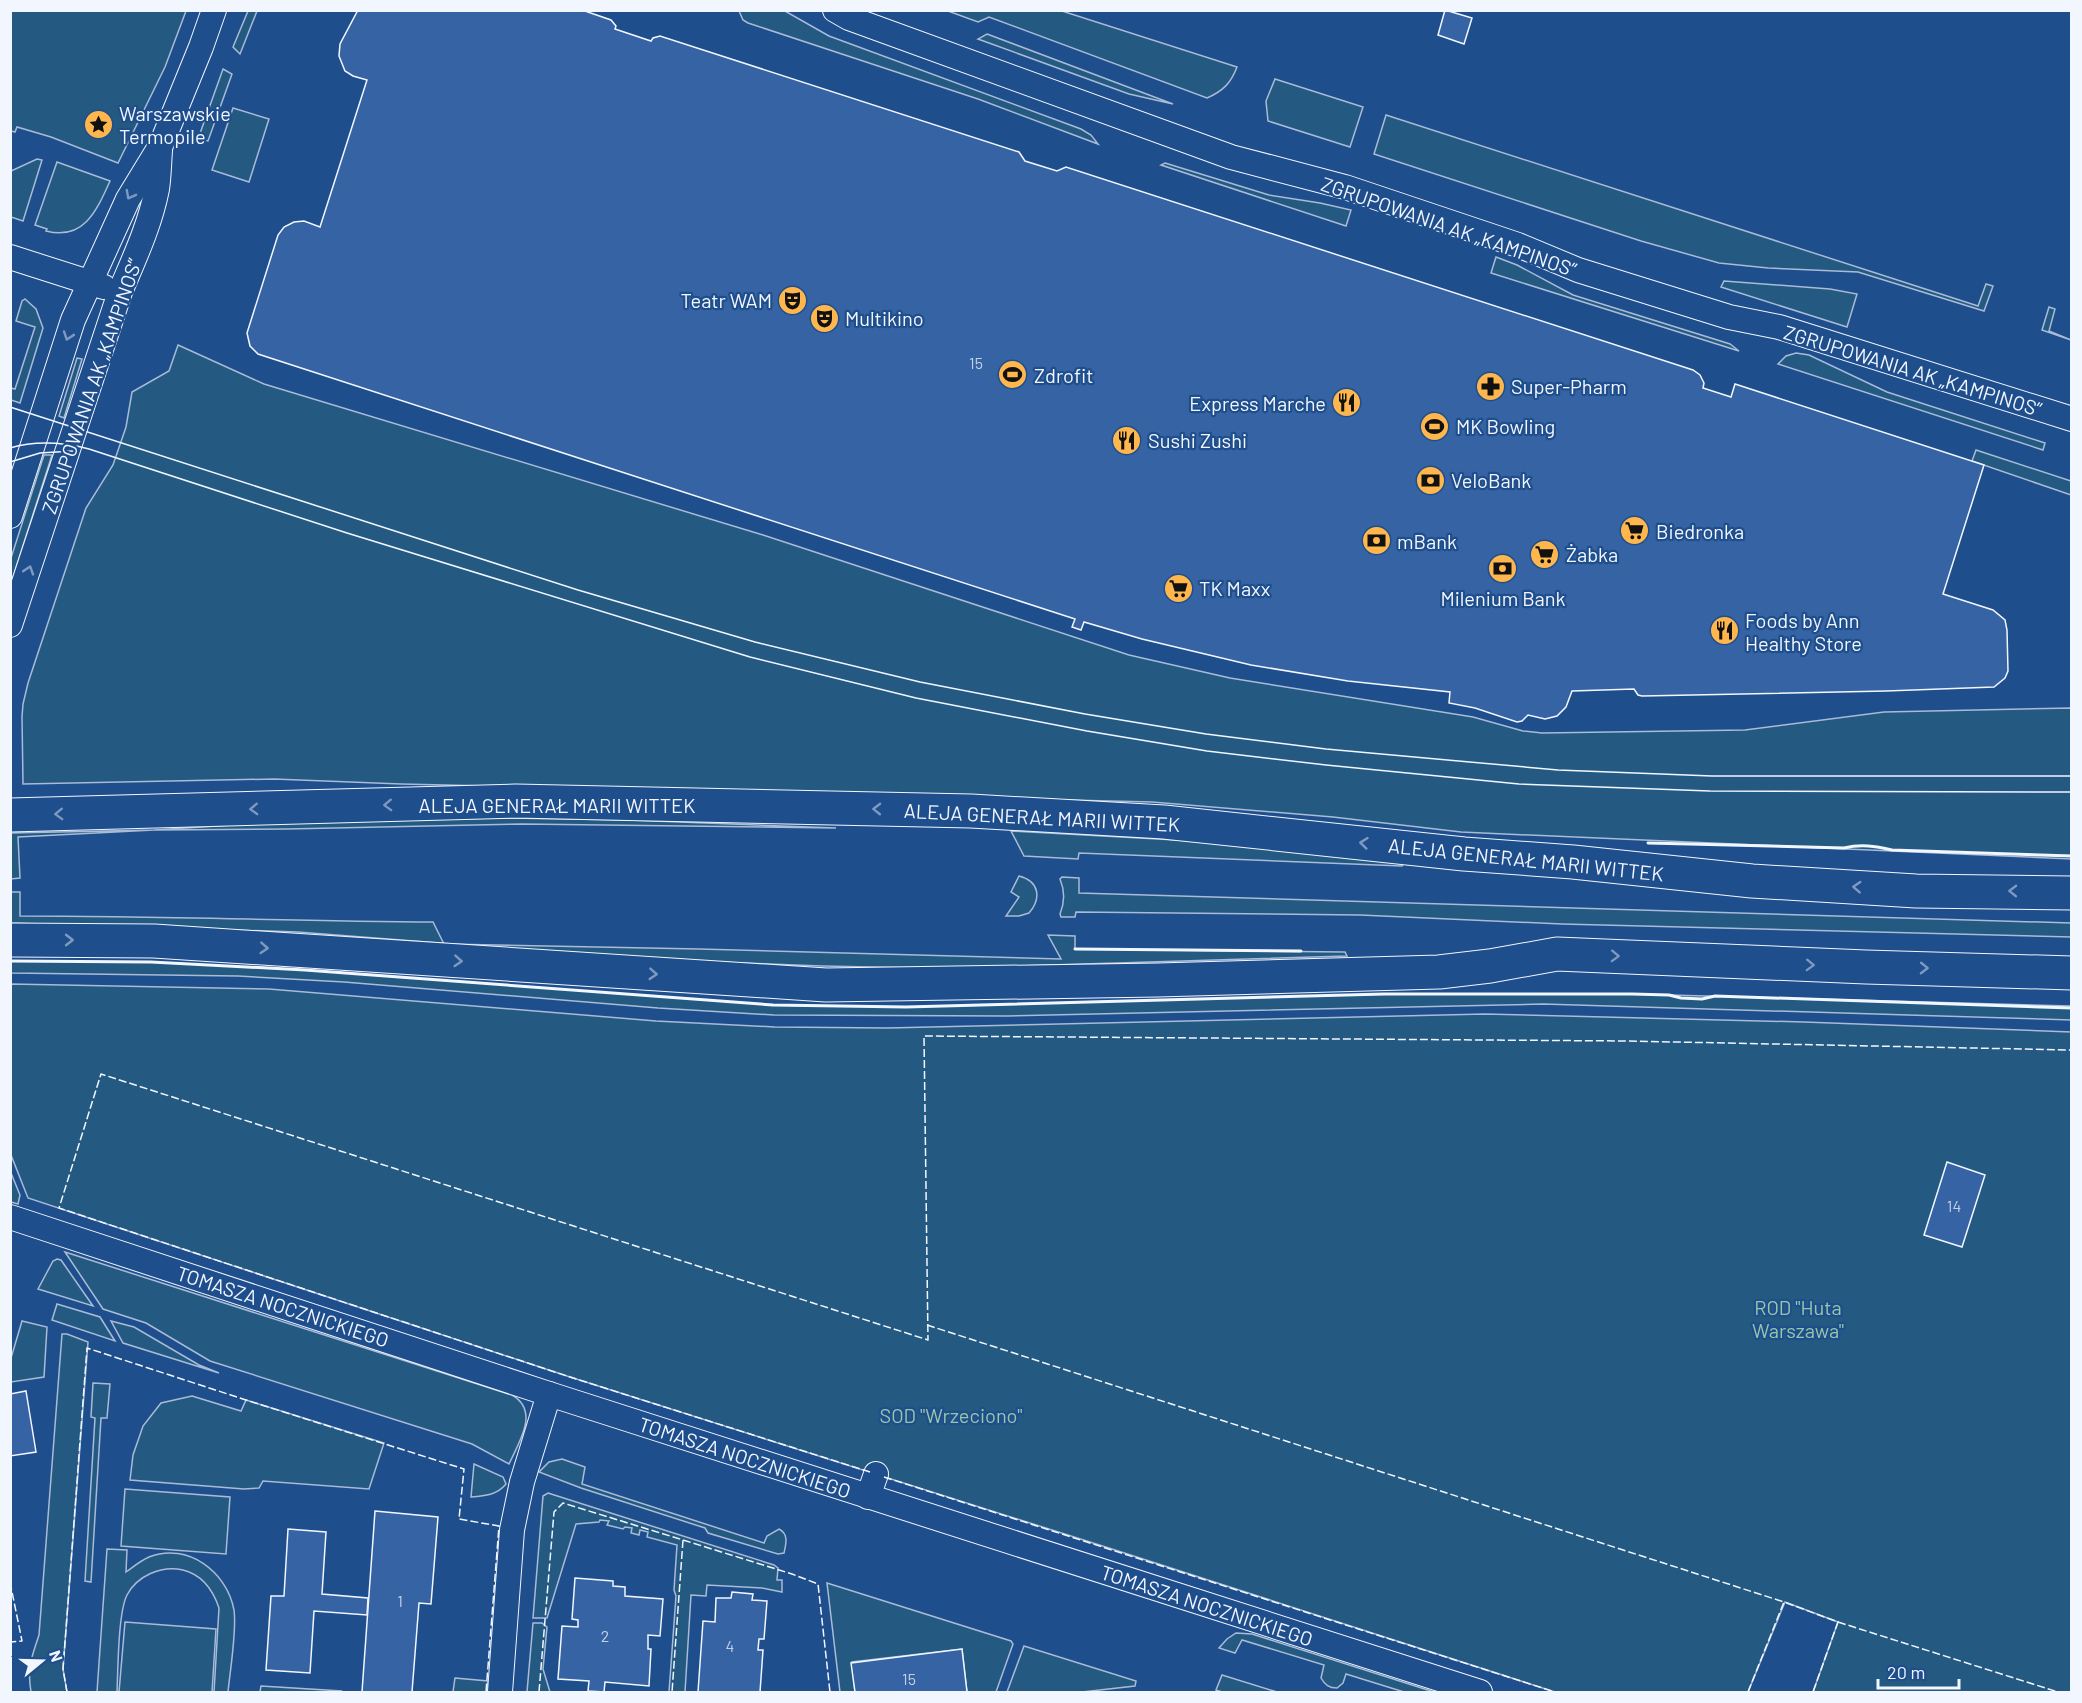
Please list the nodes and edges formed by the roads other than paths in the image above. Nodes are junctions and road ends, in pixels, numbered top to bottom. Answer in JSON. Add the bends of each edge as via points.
{"nodes":[{"id":1,"x":214,"y":10,"type":"edge"},
{"id":2,"x":835,"y":10,"type":"edge"},
{"id":3,"x":161,"y":145,"type":"junction"},
{"id":4,"x":10,"y":257,"type":"edge"},
{"id":5,"x":90,"y":283,"type":"junction"},
{"id":6,"x":120,"y":292,"type":"junction"},
{"id":7,"x":2072,"y":419,"type":"edge"},
{"id":8,"x":10,"y":516,"type":"edge"},
{"id":9,"x":10,"y":625,"type":"edge"},
{"id":10,"x":10,"y":815,"type":"edge"},
{"id":11,"x":2072,"y":893,"type":"edge"},
{"id":12,"x":10,"y":940,"type":"edge"},
{"id":13,"x":2072,"y":973,"type":"edge"},
{"id":14,"x":10,"y":1216,"type":"edge"},
{"id":15,"x":549,"y":1394,"type":"junction"},
{"id":16,"x":876,"y":1474,"type":"dead end"},
{"id":17,"x":868,"y":1497,"type":"junction"},
{"id":18,"x":500,"y":1692,"type":"edge"},
{"id":19,"x":1480,"y":1692,"type":"edge"}],
"edges":[{"from":1,"to":3,"type":"street","name":"ZGRUPOWANIA AK „KAMPINOS”"},
{"from":2,"to":7,"type":"street","name":"ZGRUPOWANIA AK „KAMPINOS”","via":[[1231,157],[1345,187],[1518,245],[1578,270],[1729,317],[1779,327]]},
{"from":3,"to":5,"type":"street","name":"ZGRUPOWANIA AK „KAMPINOS”","one_way":true,"via":[[128,199]]},
{"from":3,"to":6,"type":"street","name":"ZGRUPOWANIA AK „KAMPINOS”","via":[[151,212]]},
{"from":4,"to":5,"type":"street"},
{"from":5,"to":6,"type":"street"},
{"from":5,"to":8,"type":"street","name":"ZGRUPOWANIA AK „KAMPINOS”","one_way":true,"via":[[65,344]]},
{"from":9,"to":6,"type":"street","name":"ZGRUPOWANIA AK „KAMPINOS”","one_way":true},
{"from":11,"to":10,"type":"main road","name":"ALEJA GENERAŁ MARII WITTEK","one_way":true,"via":[[1916,891],[1752,881],[1164,822],[971,811],[516,801]]},
{"from":12,"to":13,"type":"main road","one_way":true,"via":[[154,941],[826,985],[1439,972],[1557,954]]},
{"from":14,"to":15,"type":"street","name":"TOMASZA NOCZNICKIEGO"},
{"from":15,"to":17,"type":"street","name":"TOMASZA NOCZNICKIEGO"},
{"from":15,"to":18,"type":"street","via":[[512,1530]]},
{"from":16,"to":17,"type":"street"},
{"from":17,"to":19,"type":"street","name":"TOMASZA NOCZNICKIEGO"}]}
